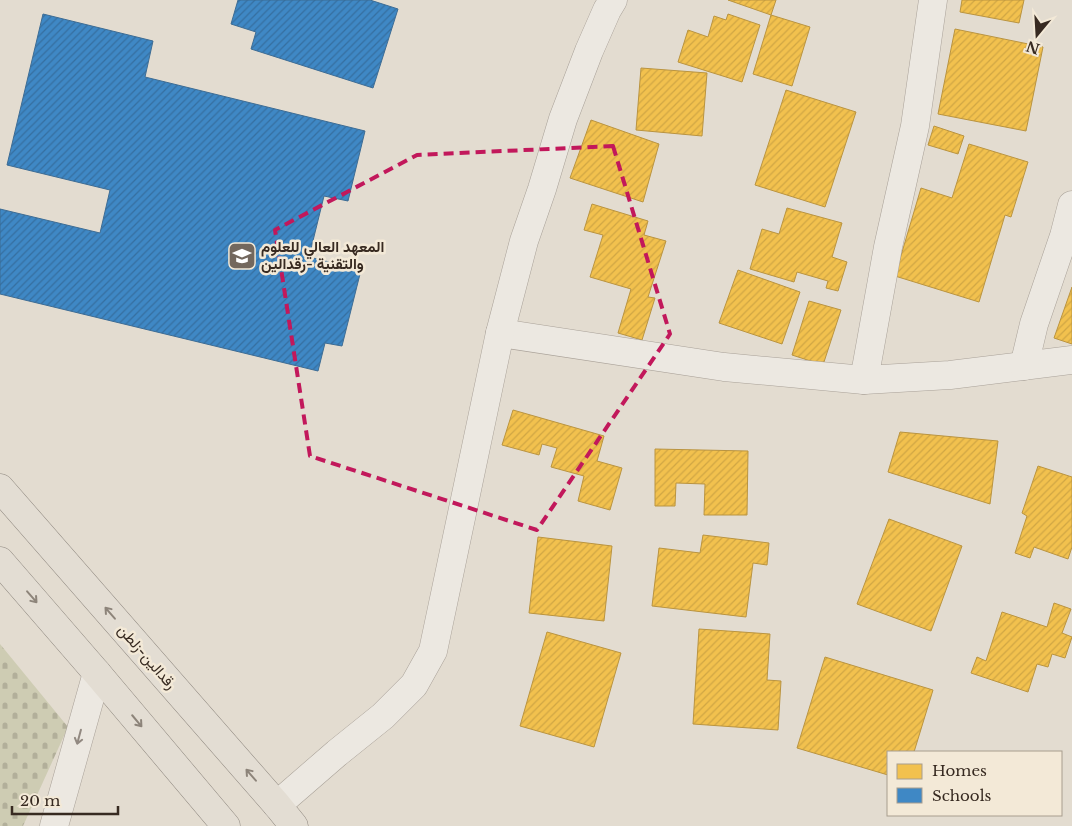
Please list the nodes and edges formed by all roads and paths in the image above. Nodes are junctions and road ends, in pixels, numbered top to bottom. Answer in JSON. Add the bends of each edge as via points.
{"nodes":[{"id":1,"x":613,"y":0,"type":"edge"},
{"id":2,"x":934,"y":0,"type":"edge"},
{"id":3,"x":1072,"y":206,"type":"edge"},
{"id":4,"x":500,"y":333,"type":"junction"},
{"id":5,"x":1072,"y":360,"type":"edge"},
{"id":6,"x":1024,"y":366,"type":"junction"},
{"id":7,"x":864,"y":380,"type":"junction"},
{"id":8,"x":0,"y":488,"type":"edge"},
{"id":9,"x":0,"y":560,"type":"edge"},
{"id":10,"x":97,"y":673,"type":"junction"},
{"id":11,"x":277,"y":805,"type":"junction"},
{"id":12,"x":54,"y":826,"type":"edge"},
{"id":13,"x":226,"y":826,"type":"edge"},
{"id":14,"x":294,"y":826,"type":"edge"}],
"edges":[{"from":1,"to":4,"type":"street","via":[[589,50],[563,119],[524,241]]},
{"from":2,"to":7,"type":"street","via":[[915,126],[888,247]]},
{"from":3,"to":6,"type":"street"},
{"from":4,"to":7,"type":"street","via":[[724,367]]},
{"from":4,"to":11,"type":"street","via":[[433,651],[414,685],[389,710]]},
{"from":5,"to":6,"type":"street"},
{"from":6,"to":7,"type":"street","via":[[950,375]]},
{"from":11,"to":8,"type":"main road","name":"رقدالين-زلطن","one_way":true},
{"from":9,"to":10,"type":"main road","one_way":true},
{"from":10,"to":12,"type":"street","one_way":true},
{"from":10,"to":13,"type":"main road","one_way":true},
{"from":11,"to":14,"type":"main road","name":"رقدالين-زلطن"}]}
